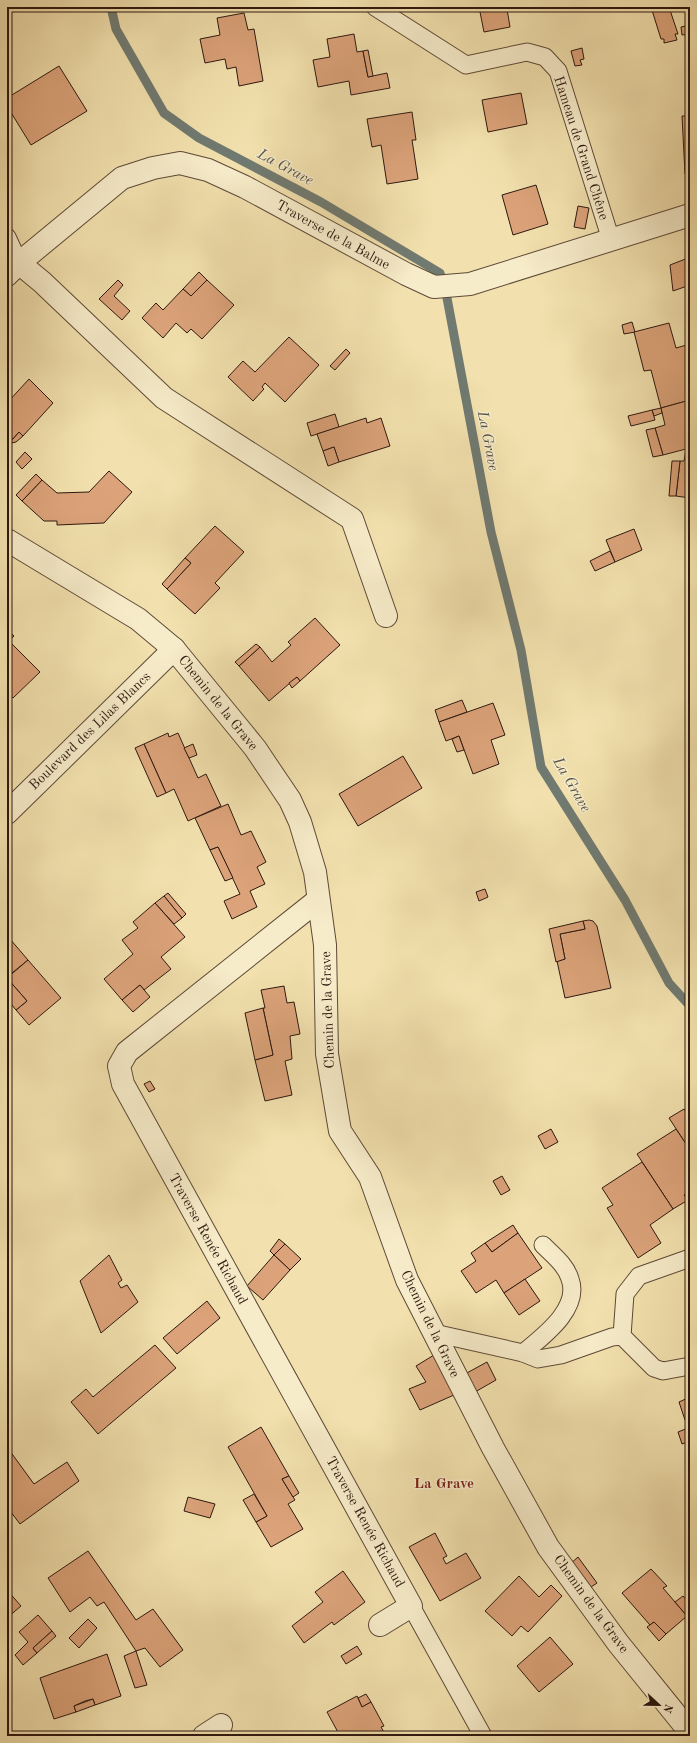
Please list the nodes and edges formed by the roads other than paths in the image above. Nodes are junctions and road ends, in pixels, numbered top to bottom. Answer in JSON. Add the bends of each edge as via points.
{"nodes":[{"id":1,"x":375,"y":7,"type":"edge"},
{"id":2,"x":690,"y":215,"type":"edge"},
{"id":3,"x":7,"y":237,"type":"edge"},
{"id":4,"x":610,"y":240,"type":"junction"},
{"id":5,"x":13,"y":269,"type":"edge"},
{"id":6,"x":7,"y":540,"type":"edge"},
{"id":7,"x":386,"y":616,"type":"dead end"},
{"id":8,"x":174,"y":649,"type":"junction"},
{"id":9,"x":7,"y":813,"type":"edge"},
{"id":10,"x":318,"y":900,"type":"junction"},
{"id":11,"x":543,"y":1245,"type":"dead end"},
{"id":12,"x":690,"y":1258,"type":"edge"},
{"id":13,"x":434,"y":1333,"type":"junction"},
{"id":14,"x":622,"y":1336,"type":"junction"},
{"id":15,"x":523,"y":1353,"type":"junction"},
{"id":16,"x":690,"y":1366,"type":"edge"},
{"id":17,"x":411,"y":1606,"type":"junction"},
{"id":18,"x":380,"y":1625,"type":"dead end"},
{"id":19,"x":690,"y":1732,"type":"edge"},
{"id":20,"x":483,"y":1736,"type":"edge"}],
"edges":[{"from":1,"to":4,"type":"lane","name":"Hameau de Grand Chêne","via":[[466,65],[527,52],[545,57],[558,71]]},
{"from":2,"to":4,"type":"street","name":"Traverse de la Balme"},
{"from":3,"to":5,"type":"lane"},
{"from":4,"to":5,"type":"street","name":"Traverse de la Balme","via":[[470,284],[434,287],[245,187],[208,170],[180,163],[122,178]]},
{"from":5,"to":7,"type":"street","via":[[42,282],[164,398],[352,519]]},
{"from":6,"to":8,"type":"street","name":"Chemin de la Grave","via":[[138,618]]},
{"from":8,"to":9,"type":"street","name":"Boulevard des Lilas Blancs"},
{"from":8,"to":10,"type":"street","name":"Chemin de la Grave","via":[[255,748],[290,800],[300,822],[315,872]]},
{"from":10,"to":13,"type":"street","name":"Chemin de la Grave","via":[[325,945],[327,1054],[340,1131],[370,1177],[407,1280]]},
{"from":10,"to":17,"type":"street","name":"Traverse Renée Richaud","via":[[127,1052],[118,1066],[123,1084]]},
{"from":11,"to":15,"type":"lane","via":[[561,1264],[570,1279],[572,1296],[560,1319]]},
{"from":12,"to":14,"type":"lane","via":[[639,1276],[625,1294]]},
{"from":13,"to":15,"type":"lane"},
{"from":13,"to":19,"type":"street","name":"Chemin de la Grave","via":[[492,1448],[548,1547],[618,1643]]},
{"from":14,"to":15,"type":"lane","via":[[612,1337],[561,1355],[538,1359]]},
{"from":14,"to":16,"type":"lane","via":[[654,1368],[663,1370]]},
{"from":17,"to":18,"type":"street"},
{"from":17,"to":20,"type":"lane"}]}
